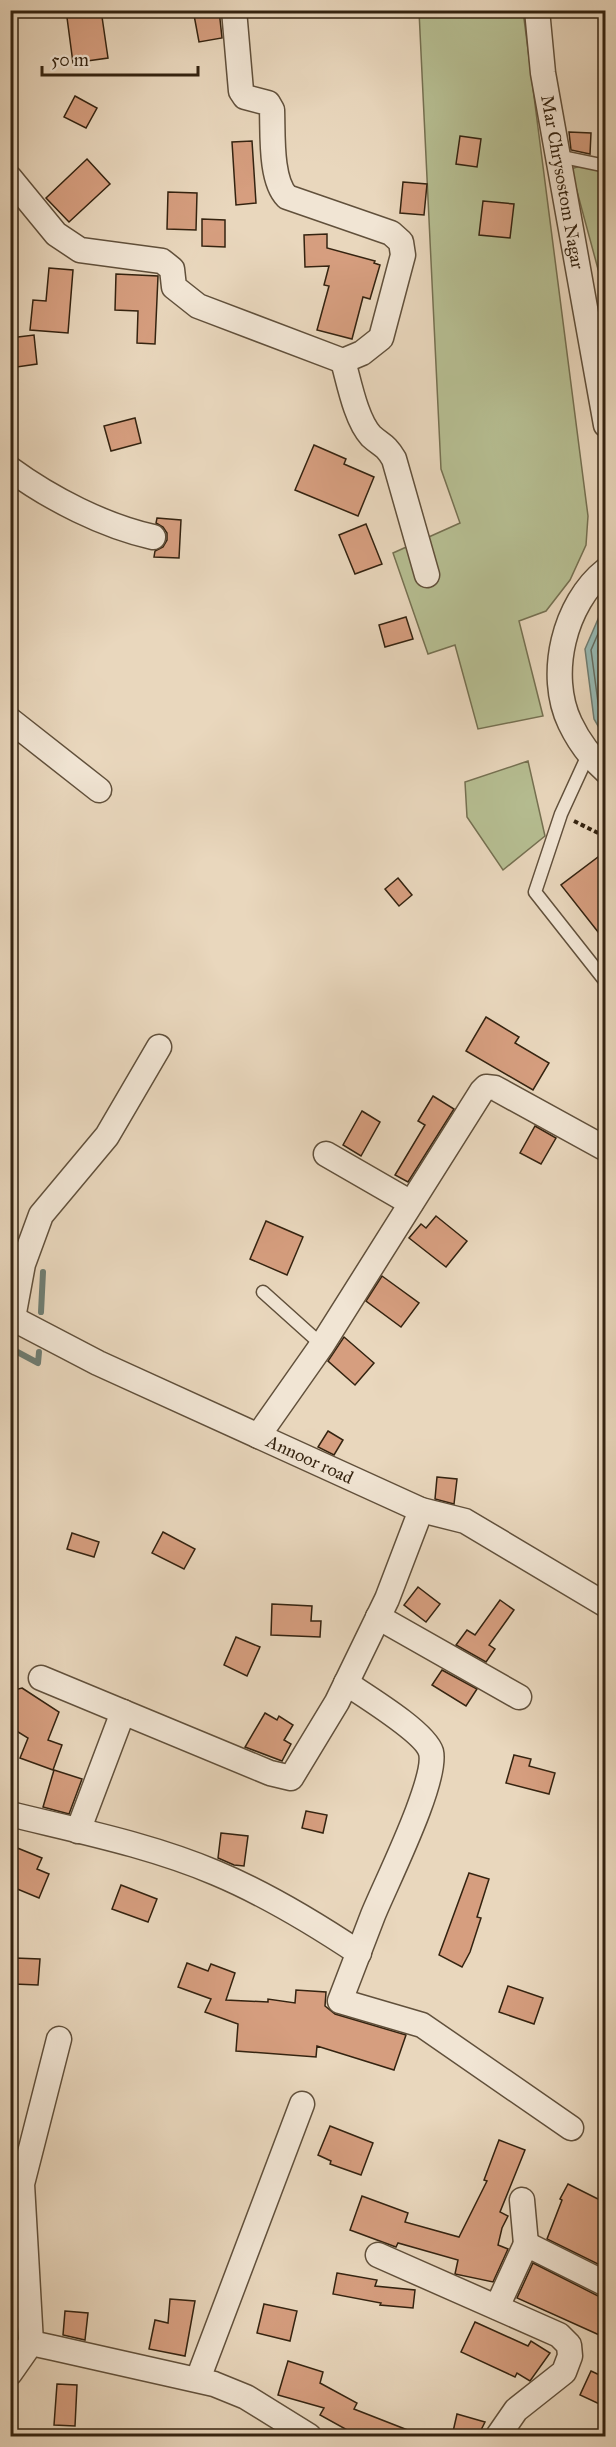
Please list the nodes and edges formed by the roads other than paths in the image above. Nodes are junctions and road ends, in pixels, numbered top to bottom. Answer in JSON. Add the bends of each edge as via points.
{"nodes":[{"id":1,"x":234,"y":10,"type":"edge"},
{"id":2,"x":537,"y":10,"type":"edge"},
{"id":3,"x":558,"y":156,"type":"junction"},
{"id":4,"x":606,"y":166,"type":"edge"},
{"id":5,"x":10,"y":178,"type":"edge"},
{"id":6,"x":596,"y":321,"type":"edge"},
{"id":7,"x":343,"y":361,"type":"junction"},
{"id":8,"x":606,"y":425,"type":"edge"},
{"id":9,"x":10,"y":469,"type":"edge"},
{"id":10,"x":153,"y":537,"type":"dead end"},
{"id":11,"x":606,"y":570,"type":"edge"},
{"id":12,"x":427,"y":575,"type":"dead end"},
{"id":13,"x":10,"y":720,"type":"edge"},
{"id":14,"x":588,"y":755,"type":"junction"},
{"id":15,"x":606,"y":771,"type":"edge"},
{"id":16,"x":99,"y":790,"type":"dead end"},
{"id":17,"x":606,"y":982,"type":"edge"},
{"id":18,"x":159,"y":1047,"type":"dead end"},
{"id":19,"x":606,"y":1149,"type":"edge"},
{"id":20,"x":326,"y":1154,"type":"dead end"},
{"id":21,"x":411,"y":1203,"type":"junction"},
{"id":22,"x":263,"y":1292,"type":"dead end"},
{"id":23,"x":12,"y":1317,"type":"edge"},
{"id":24,"x":322,"y":1345,"type":"junction"},
{"id":25,"x":258,"y":1436,"type":"junction"},
{"id":26,"x":421,"y":1510,"type":"junction"},
{"id":27,"x":606,"y":1605,"type":"edge"},
{"id":28,"x":378,"y":1617,"type":"junction"},
{"id":29,"x":40,"y":1678,"type":"dead end"},
{"id":30,"x":346,"y":1683,"type":"junction"},
{"id":31,"x":519,"y":1697,"type":"dead end"},
{"id":32,"x":123,"y":1712,"type":"junction"},
{"id":33,"x":10,"y":1814,"type":"edge"},
{"id":34,"x":78,"y":1831,"type":"junction"},
{"id":35,"x":359,"y":1953,"type":"junction"},
{"id":36,"x":59,"y":2039,"type":"dead end"},
{"id":37,"x":302,"y":2104,"type":"dead end"},
{"id":38,"x":571,"y":2128,"type":"dead end"},
{"id":39,"x":522,"y":2200,"type":"dead end"},
{"id":40,"x":526,"y":2244,"type":"junction"},
{"id":41,"x":378,"y":2255,"type":"dead end"},
{"id":42,"x":606,"y":2284,"type":"edge"},
{"id":43,"x":497,"y":2307,"type":"junction"},
{"id":44,"x":31,"y":2343,"type":"junction"},
{"id":45,"x":10,"y":2373,"type":"edge"},
{"id":46,"x":198,"y":2379,"type":"junction"},
{"id":47,"x":309,"y":2436,"type":"edge"},
{"id":48,"x":498,"y":2436,"type":"edge"}],
"edges":[{"from":1,"to":7,"type":"street","via":[[241,91],[245,97],[268,104],[272,110],[277,180],[282,192],[391,233],[401,242],[404,255],[381,338]]},
{"from":2,"to":3,"type":"street","name":"Mar Chrysostom Nagar","via":[[543,73]]},
{"from":3,"to":4,"type":"lane"},
{"from":3,"to":6,"type":"street","name":"Mar Chrysostom Nagar"},
{"from":5,"to":7,"type":"street","via":[[56,234],[80,250],[162,261],[172,269],[174,287],[198,306]]},
{"from":6,"to":8,"type":"street","name":"Mar Chrysostom Nagar"},
{"from":7,"to":12,"type":"street","via":[[361,421],[371,436],[387,446],[394,459]]},
{"from":9,"to":10,"type":"street","via":[[41,492],[125,531]]},
{"from":11,"to":14,"type":"street","via":[[574,608],[561,645],[560,683],[566,712]]},
{"from":13,"to":16,"type":"street"},
{"from":14,"to":15,"type":"street"},
{"from":14,"to":17,"type":"lane","via":[[561,814],[535,892]]},
{"from":18,"to":23,"type":"street","via":[[107,1136],[41,1215],[23,1264]]},
{"from":19,"to":21,"type":"street","via":[[495,1088],[486,1087]]},
{"from":20,"to":21,"type":"street"},
{"from":21,"to":24,"type":"street"},
{"from":22,"to":24,"type":"lane"},
{"from":23,"to":25,"type":"street","name":"Annoor road","via":[[98,1363]]},
{"from":24,"to":25,"type":"street"},
{"from":25,"to":26,"type":"street","name":"Annoor road"},
{"from":26,"to":27,"type":"street","name":"Annoor road","via":[[465,1521]]},
{"from":26,"to":28,"type":"street"},
{"from":28,"to":30,"type":"street"},
{"from":28,"to":31,"type":"street"},
{"from":29,"to":32,"type":"street"},
{"from":30,"to":32,"type":"street","via":[[291,1778],[270,1773]]},
{"from":30,"to":35,"type":"street","via":[[423,1738],[431,1753],[413,1824]]},
{"from":32,"to":34,"type":"street"},
{"from":33,"to":34,"type":"street"},
{"from":34,"to":35,"type":"street","via":[[215,1872],[325,1930]]},
{"from":35,"to":38,"type":"street","via":[[340,2001],[422,2025]]},
{"from":36,"to":44,"type":"street","via":[[22,2184]]},
{"from":37,"to":46,"type":"street"},
{"from":39,"to":40,"type":"street"},
{"from":40,"to":42,"type":"street"},
{"from":40,"to":43,"type":"street"},
{"from":41,"to":43,"type":"street"},
{"from":43,"to":48,"type":"street","via":[[559,2335],[569,2345],[570,2356],[564,2372],[516,2410]]},
{"from":44,"to":45,"type":"street"},
{"from":44,"to":46,"type":"street"},
{"from":46,"to":47,"type":"street","via":[[246,2397]]}]}
